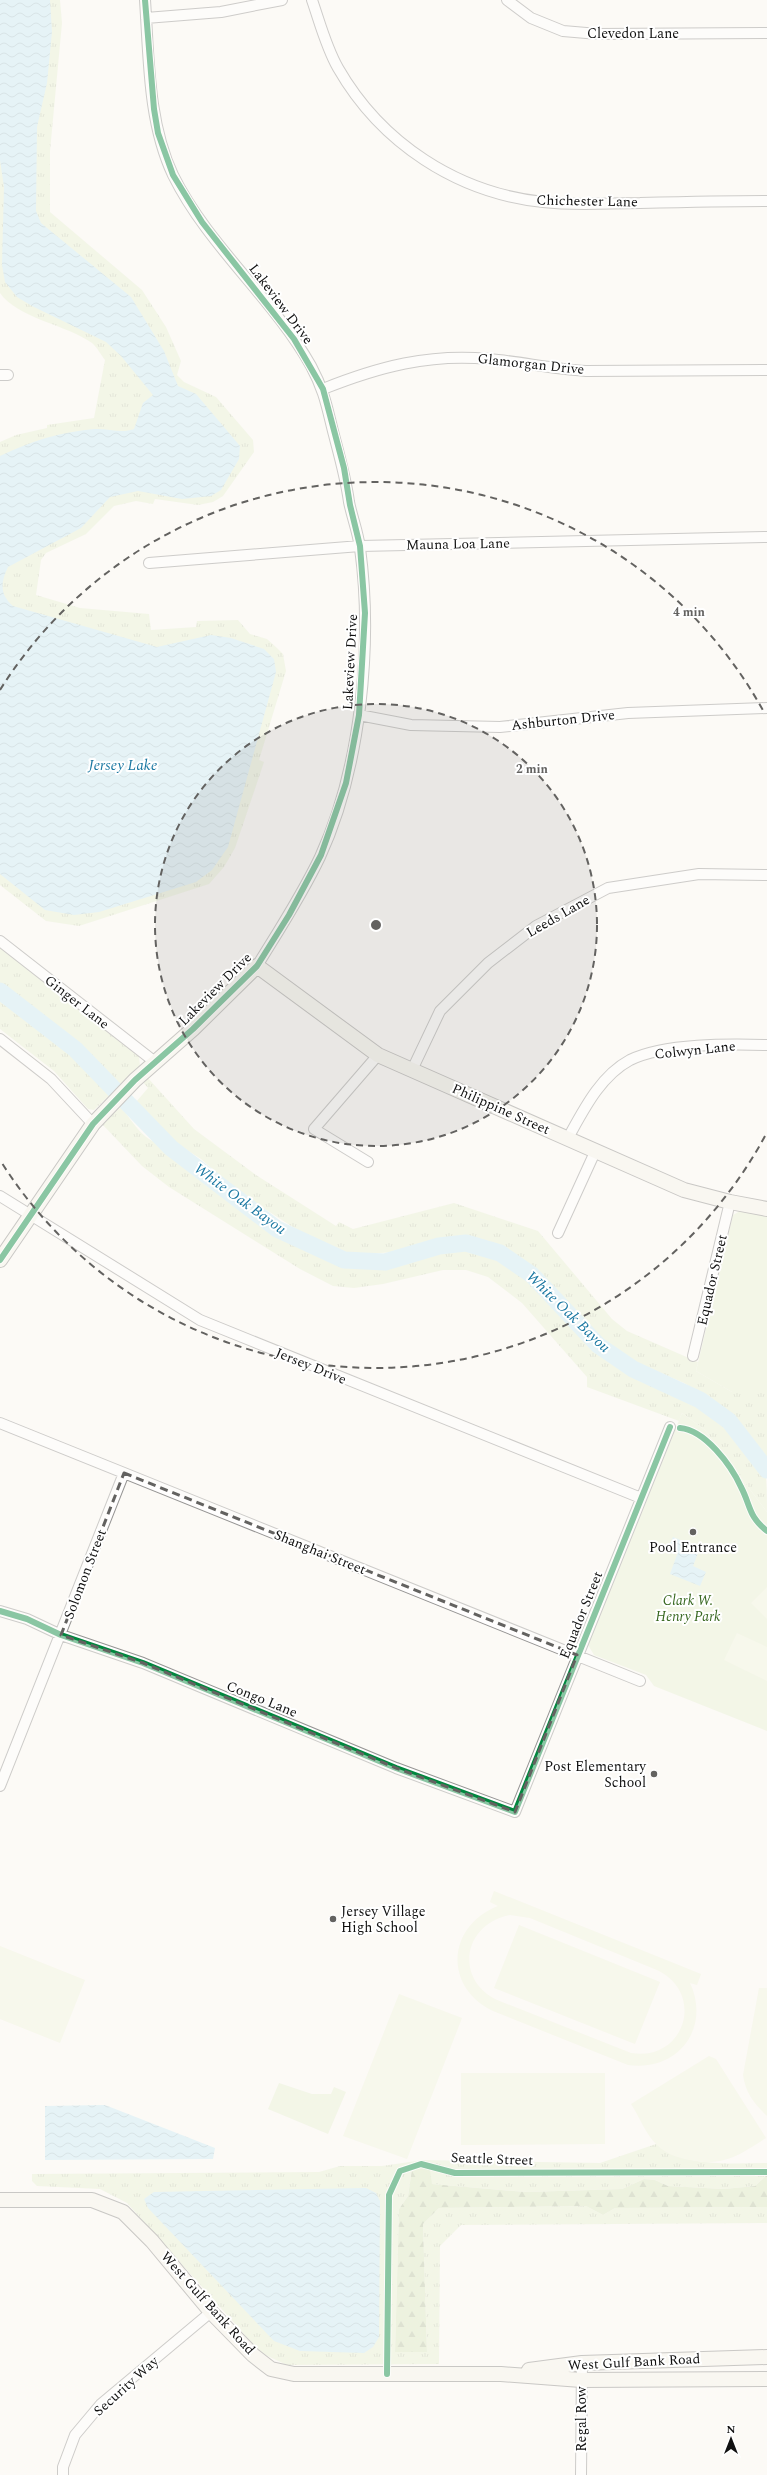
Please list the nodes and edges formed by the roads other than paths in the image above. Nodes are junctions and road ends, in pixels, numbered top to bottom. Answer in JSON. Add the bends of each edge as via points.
{"nodes":[{"id":1,"x":145,"y":0,"type":"edge"},
{"id":2,"x":282,"y":0,"type":"edge"},
{"id":3,"x":312,"y":0,"type":"edge"},
{"id":4,"x":507,"y":0,"type":"edge"},
{"id":5,"x":146,"y":18,"type":"junction"},
{"id":6,"x":767,"y":33,"type":"edge"},
{"id":7,"x":767,"y":201,"type":"edge"},
{"id":8,"x":767,"y":370,"type":"edge"},
{"id":9,"x":323,"y":389,"type":"junction"},
{"id":10,"x":767,"y":537,"type":"edge"},
{"id":11,"x":360,"y":546,"type":"junction"},
{"id":12,"x":149,"y":563,"type":"dead end"},
{"id":13,"x":767,"y":708,"type":"edge"},
{"id":14,"x":359,"y":715,"type":"junction"},
{"id":15,"x":767,"y":875,"type":"edge"},
{"id":16,"x":0,"y":941,"type":"edge"},
{"id":17,"x":257,"y":966,"type":"junction"},
{"id":18,"x":0,"y":1040,"type":"edge"},
{"id":19,"x":767,"y":1045,"type":"edge"},
{"id":20,"x":378,"y":1055,"type":"junction"},
{"id":21,"x":155,"y":1062,"type":"junction"},
{"id":22,"x":412,"y":1070,"type":"junction"},
{"id":23,"x":93,"y":1124,"type":"junction"},
{"id":24,"x":568,"y":1138,"type":"junction"},
{"id":25,"x":595,"y":1152,"type":"junction"},
{"id":26,"x":368,"y":1162,"type":"dead end"},
{"id":27,"x":0,"y":1196,"type":"edge"},
{"id":28,"x":730,"y":1202,"type":"junction"},
{"id":29,"x":767,"y":1209,"type":"edge"},
{"id":30,"x":30,"y":1214,"type":"junction"},
{"id":31,"x":558,"y":1233,"type":"dead end"},
{"id":32,"x":0,"y":1260,"type":"edge"},
{"id":33,"x":693,"y":1356,"type":"dead end"},
{"id":34,"x":0,"y":1424,"type":"edge"},
{"id":35,"x":670,"y":1427,"type":"dead end"},
{"id":36,"x":124,"y":1473,"type":"junction"},
{"id":37,"x":641,"y":1498,"type":"junction"},
{"id":38,"x":0,"y":1611,"type":"edge"},
{"id":39,"x":61,"y":1634,"type":"junction"},
{"id":40,"x":577,"y":1655,"type":"junction"},
{"id":41,"x":640,"y":1681,"type":"dead end"},
{"id":42,"x":0,"y":1786,"type":"edge"},
{"id":43,"x":515,"y":1812,"type":"joint"},
{"id":44,"x":0,"y":2200,"type":"edge"},
{"id":45,"x":211,"y":2312,"type":"junction"},
{"id":46,"x":767,"y":2357,"type":"edge"},
{"id":47,"x":582,"y":2363,"type":"junction"},
{"id":48,"x":501,"y":2374,"type":"junction"},
{"id":49,"x":767,"y":2379,"type":"edge"},
{"id":50,"x":581,"y":2380,"type":"junction"},
{"id":51,"x":63,"y":2475,"type":"edge"},
{"id":52,"x":581,"y":2475,"type":"edge"}],
"edges":[{"from":1,"to":5,"type":"street","name":"Lakeview Drive"},
{"from":2,"to":5,"type":"street","via":[[221,12]]},
{"from":3,"to":7,"type":"street","name":"Chichester Lane","via":[[338,67],[356,95],[375,119],[399,141],[448,175],[506,196],[543,202]]},
{"from":4,"to":6,"type":"street","name":"Clevedon Lane","via":[[531,18],[563,31],[598,34]]},
{"from":5,"to":9,"type":"street","name":"Lakeview Drive","via":[[158,133],[173,175],[202,222],[294,339]]},
{"from":8,"to":9,"type":"street","name":"Glamorgan Drive","via":[[586,371],[562,370],[491,359],[441,358],[388,366]]},
{"from":9,"to":11,"type":"street","name":"Lakeview Drive","via":[[344,468]]},
{"from":10,"to":11,"type":"street","name":"Mauna Loa Lane"},
{"from":11,"to":12,"type":"street","name":"Mauna Loa Lane"},
{"from":11,"to":14,"type":"street","name":"Lakeview Drive","via":[[365,613]]},
{"from":13,"to":14,"type":"street","name":"Ashburton Drive","via":[[628,713],[500,727],[411,725]]},
{"from":14,"to":17,"type":"street","name":"Lakeview Drive","via":[[346,783],[320,855],[289,915]]},
{"from":15,"to":22,"type":"street","name":"Leeds Lane","via":[[699,874],[608,888],[536,926],[488,963],[440,1011]]},
{"from":16,"to":21,"type":"street","name":"Ginger Lane"},
{"from":17,"to":20,"type":"street","name":"Philippine Street"},
{"from":17,"to":21,"type":"street","name":"Lakeview Drive"},
{"from":18,"to":23,"type":"street","via":[[51,1079]]},
{"from":19,"to":24,"type":"street","name":"Colwyn Lane","via":[[735,1044],[660,1050],[630,1061],[607,1079],[588,1102]]},
{"from":20,"to":22,"type":"street","name":"Philippine Street"},
{"from":20,"to":26,"type":"street","via":[[314,1129]]},
{"from":21,"to":23,"type":"street","name":"Lakeview Drive"},
{"from":22,"to":24,"type":"street","name":"Philippine Street"},
{"from":23,"to":30,"type":"street","name":"Lakeview Drive"},
{"from":24,"to":25,"type":"street","name":"Philippine Street"},
{"from":25,"to":28,"type":"street","name":"Philippine Street","via":[[684,1190]]},
{"from":25,"to":31,"type":"street"},
{"from":27,"to":30,"type":"street","name":"Jersey Drive"},
{"from":28,"to":29,"type":"street","name":"Philippine Street"},
{"from":28,"to":33,"type":"street","name":"Equador Street"},
{"from":30,"to":32,"type":"street","name":"Lakeview Drive"},
{"from":30,"to":37,"type":"street","name":"Jersey Drive","via":[[200,1320]]},
{"from":34,"to":36,"type":"street","name":"Shanghai Street"},
{"from":35,"to":37,"type":"street","name":"Equador Street"},
{"from":36,"to":39,"type":"street","name":"Solomon Street"},
{"from":36,"to":40,"type":"street","name":"Shanghai Street"},
{"from":37,"to":40,"type":"street","name":"Equador Street"},
{"from":38,"to":39,"type":"street","name":"Congo Lane","via":[[27,1619]]},
{"from":39,"to":42,"type":"street","name":"Solomon Street"},
{"from":39,"to":43,"type":"street","name":"Congo Lane","via":[[143,1663],[396,1768]]},
{"from":40,"to":41,"type":"street","name":"Shanghai Street"},
{"from":40,"to":43,"type":"street","name":"Equador Street"},
{"from":44,"to":45,"type":"street","name":"West Gulf Bank Road","via":[[92,2200],[123,2212],[152,2241]]},
{"from":45,"to":48,"type":"street","name":"West Gulf Bank Road","via":[[253,2355],[271,2369],[294,2374]]},
{"from":45,"to":51,"type":"street","name":"Security Way","via":[[102,2404],[75,2435],[63,2467]]},
{"from":46,"to":47,"type":"street","name":"West Gulf Bank Road"},
{"from":47,"to":48,"type":"street","name":"West Gulf Bank Road"},
{"from":47,"to":50,"type":"street","name":"Regal Row"},
{"from":48,"to":50,"type":"street","name":"West Gulf Bank Road"},
{"from":49,"to":50,"type":"street","name":"West Gulf Bank Road"},
{"from":50,"to":52,"type":"street","name":"Regal Row"}]}
